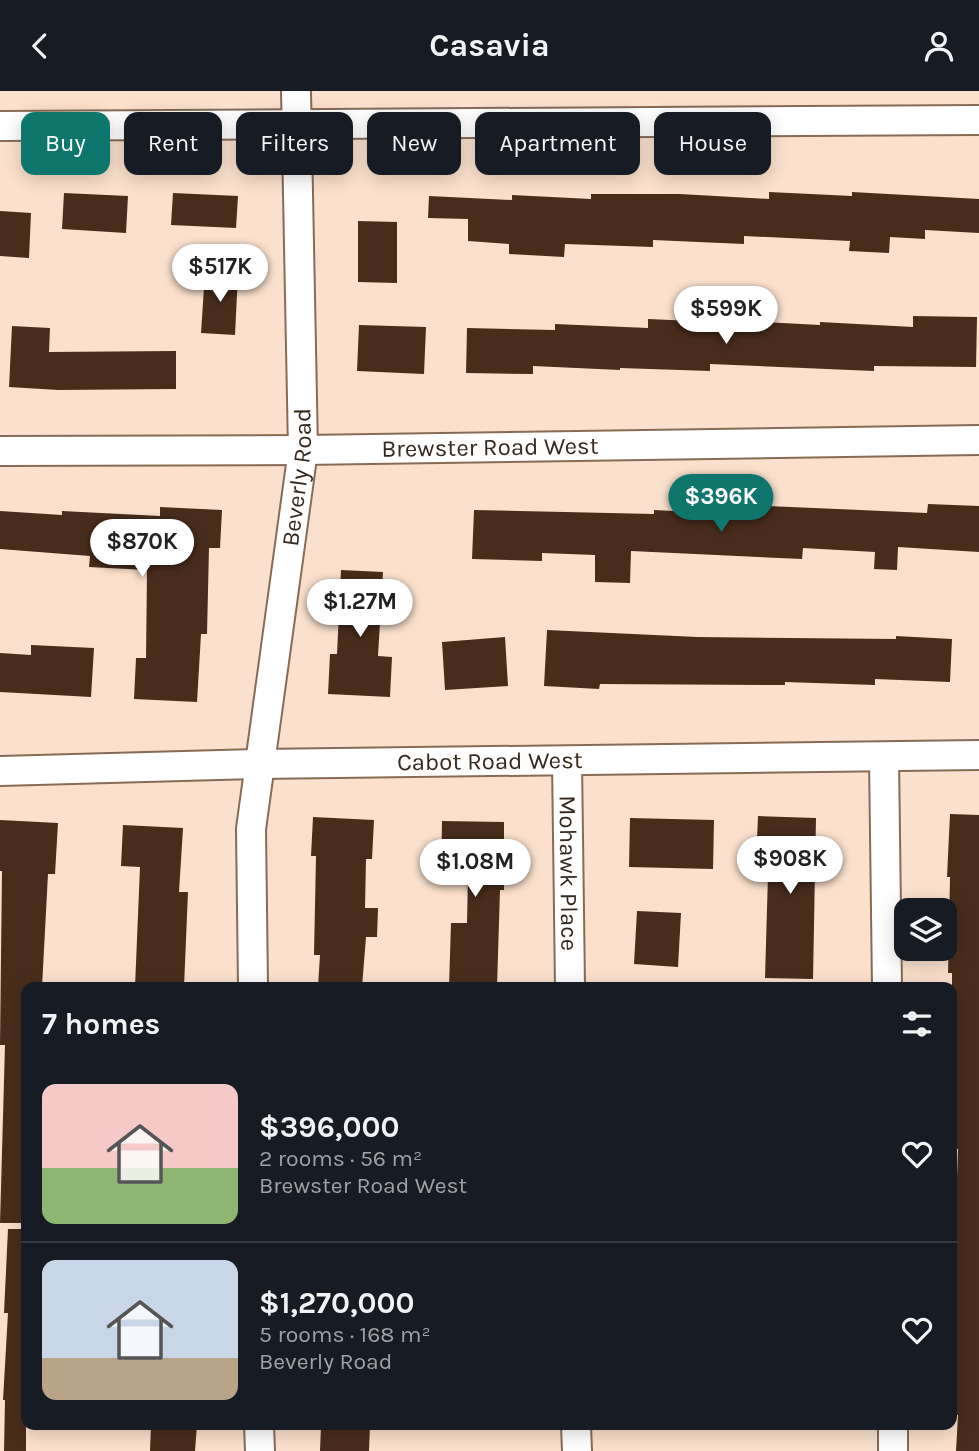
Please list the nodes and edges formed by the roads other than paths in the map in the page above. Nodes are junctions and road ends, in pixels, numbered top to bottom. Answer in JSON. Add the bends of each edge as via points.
{"nodes":[{"id":1,"x":296,"y":91,"type":"edge"},
{"id":2,"x":296,"y":112,"type":"edge"},
{"id":3,"x":979,"y":120,"type":"edge"},
{"id":4,"x":236,"y":124,"type":"edge"},
{"id":5,"x":353,"y":124,"type":"edge"},
{"id":6,"x":0,"y":126,"type":"edge"},
{"id":7,"x":297,"y":175,"type":"edge"},
{"id":8,"x":979,"y":440,"type":"edge"},
{"id":9,"x":303,"y":450,"type":"junction"},
{"id":10,"x":0,"y":451,"type":"edge"},
{"id":11,"x":979,"y":755,"type":"edge"},
{"id":12,"x":884,"y":757,"type":"junction"},
{"id":13,"x":567,"y":761,"type":"junction"},
{"id":14,"x":259,"y":764,"type":"junction"},
{"id":15,"x":0,"y":771,"type":"edge"},
{"id":16,"x":253,"y":982,"type":"edge"},
{"id":17,"x":570,"y":982,"type":"edge"},
{"id":18,"x":887,"y":982,"type":"edge"},
{"id":19,"x":259,"y":1430,"type":"edge"},
{"id":20,"x":576,"y":1430,"type":"edge"},
{"id":21,"x":892,"y":1430,"type":"edge"},
{"id":22,"x":260,"y":1451,"type":"edge"},
{"id":23,"x":577,"y":1451,"type":"edge"},
{"id":24,"x":893,"y":1451,"type":"edge"}],
"edges":[{"from":1,"to":2,"type":"street","name":"Beverly Road"},
{"from":3,"to":5,"type":"street"},
{"from":4,"to":6,"type":"street"},
{"from":7,"to":9,"type":"street","name":"Beverly Road"},
{"from":8,"to":9,"type":"street","name":"Brewster Road West"},
{"from":9,"to":10,"type":"street","name":"Brewster Road West"},
{"from":9,"to":14,"type":"street","name":"Beverly Road"},
{"from":11,"to":12,"type":"street","name":"Cabot Road West"},
{"from":12,"to":13,"type":"street","name":"Cabot Road West"},
{"from":12,"to":18,"type":"street"},
{"from":13,"to":14,"type":"street","name":"Cabot Road West"},
{"from":13,"to":17,"type":"street","name":"Mohawk Place"},
{"from":14,"to":15,"type":"street","name":"Cabot Road West"},
{"from":14,"to":16,"type":"street","name":"Beverly Road","via":[[251,829]]},
{"from":19,"to":22,"type":"street"},
{"from":20,"to":23,"type":"street"},
{"from":21,"to":24,"type":"street"}]}
